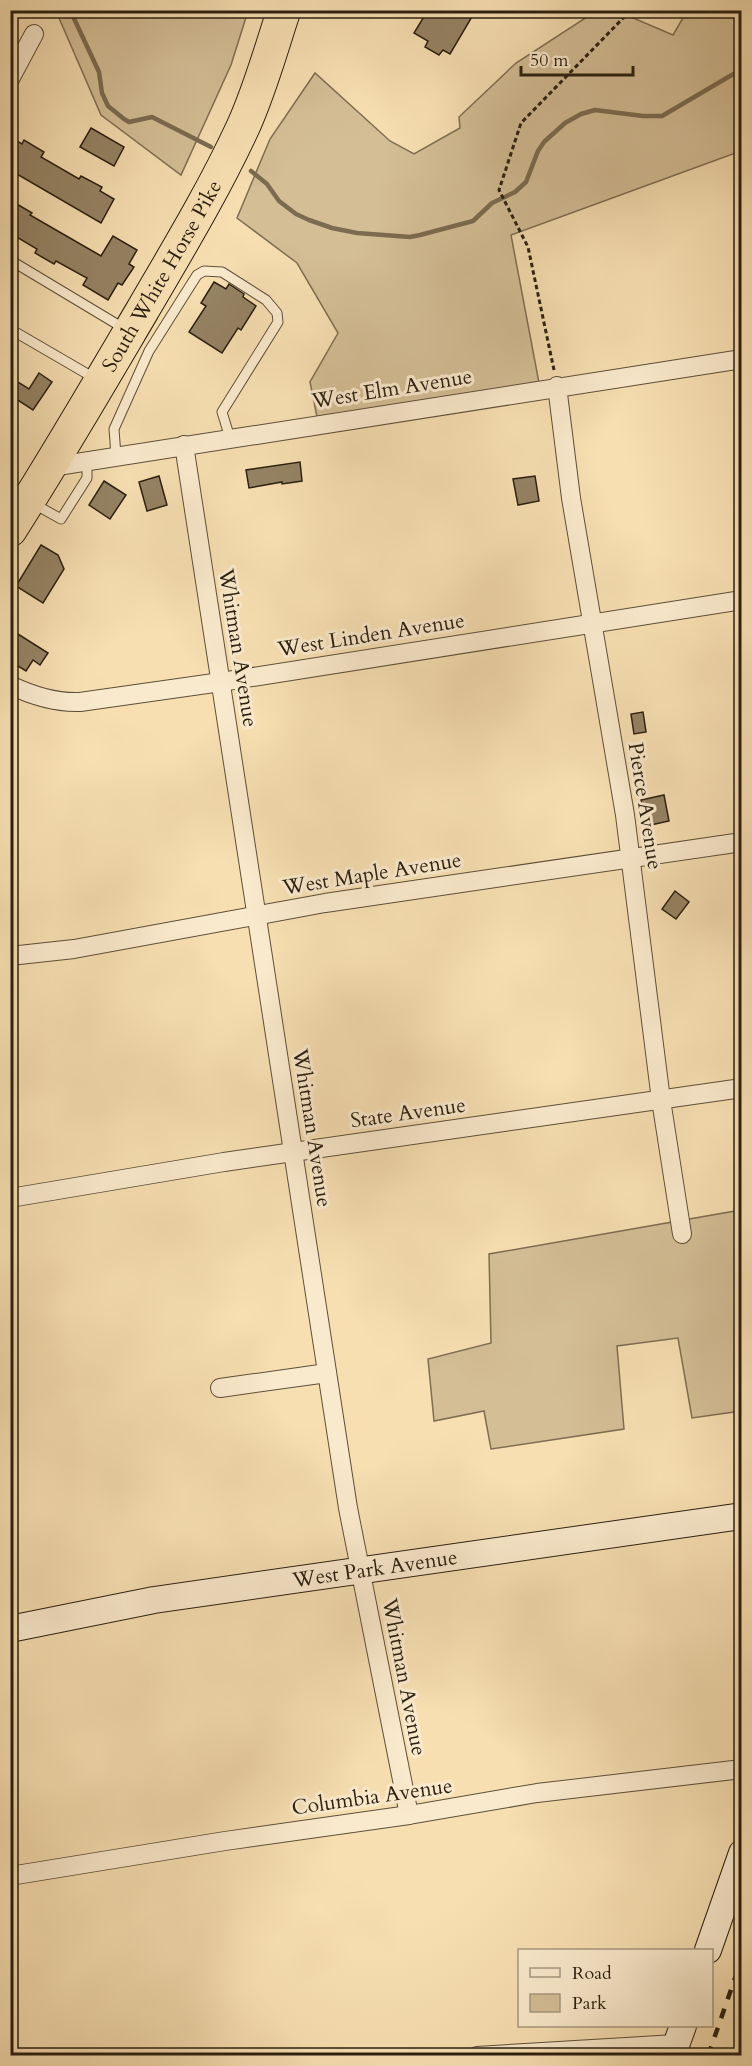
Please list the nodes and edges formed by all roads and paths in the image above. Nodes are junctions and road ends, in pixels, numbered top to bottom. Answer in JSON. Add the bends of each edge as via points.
{"nodes":[{"id":1,"x":284,"y":10,"type":"edge"},
{"id":2,"x":631,"y":10,"type":"edge"},
{"id":3,"x":34,"y":34,"type":"dead end"},
{"id":4,"x":10,"y":79,"type":"edge"},
{"id":5,"x":10,"y":260,"type":"edge"},
{"id":6,"x":10,"y":329,"type":"edge"},
{"id":7,"x":130,"y":332,"type":"junction"},
{"id":8,"x":741,"y":358,"type":"edge"},
{"id":9,"x":101,"y":381,"type":"junction"},
{"id":10,"x":557,"y":386,"type":"junction"},
{"id":11,"x":230,"y":438,"type":"junction"},
{"id":12,"x":184,"y":445,"type":"junction"},
{"id":13,"x":116,"y":456,"type":"junction"},
{"id":14,"x":87,"y":461,"type":"junction"},
{"id":15,"x":51,"y":467,"type":"junction"},
{"id":16,"x":29,"y":501,"type":"junction"},
{"id":17,"x":10,"y":530,"type":"edge"},
{"id":18,"x":741,"y":600,"type":"edge"},
{"id":19,"x":592,"y":622,"type":"junction"},
{"id":20,"x":221,"y":682,"type":"junction"},
{"id":21,"x":10,"y":685,"type":"edge"},
{"id":22,"x":741,"y":842,"type":"edge"},
{"id":23,"x":630,"y":858,"type":"junction"},
{"id":24,"x":257,"y":916,"type":"junction"},
{"id":25,"x":10,"y":956,"type":"edge"},
{"id":26,"x":741,"y":1088,"type":"edge"},
{"id":27,"x":661,"y":1100,"type":"junction"},
{"id":28,"x":294,"y":1152,"type":"junction"},
{"id":29,"x":10,"y":1198,"type":"edge"},
{"id":30,"x":682,"y":1234,"type":"dead end"},
{"id":31,"x":327,"y":1373,"type":"junction"},
{"id":32,"x":220,"y":1388,"type":"dead end"},
{"id":33,"x":741,"y":1516,"type":"edge"},
{"id":34,"x":360,"y":1572,"type":"junction"},
{"id":35,"x":10,"y":1629,"type":"edge"},
{"id":36,"x":741,"y":1768,"type":"edge"},
{"id":37,"x":409,"y":1815,"type":"junction"},
{"id":38,"x":741,"y":1853,"type":"edge"},
{"id":39,"x":10,"y":1876,"type":"edge"},
{"id":40,"x":708,"y":1949,"type":"edge"},
{"id":41,"x":677,"y":2042,"type":"edge"},
{"id":42,"x":477,"y":2055,"type":"edge"}],
"edges":[{"from":1,"to":7,"type":"highway","name":"South White Horse Pike","via":[[243,127]]},
{"from":2,"to":10,"type":"path","via":[[521,123],[499,190],[528,247]]},
{"from":3,"to":4,"type":"street"},
{"from":5,"to":7,"type":"lane"},
{"from":6,"to":9,"type":"lane"},
{"from":7,"to":9,"type":"highway","name":"South White Horse Pike"},
{"from":8,"to":10,"type":"street","name":"West Elm Avenue"},
{"from":9,"to":15,"type":"highway","name":"South White Horse Pike"},
{"from":10,"to":11,"type":"street","name":"West Elm Avenue"},
{"from":10,"to":19,"type":"street","name":"Pierce Avenue"},
{"from":11,"to":12,"type":"street","name":"West Elm Avenue"},
{"from":11,"to":13,"type":"lane","via":[[222,412],[278,322],[277,313],[266,300],[222,272],[204,271],[197,275],[149,351],[114,429]]},
{"from":12,"to":13,"type":"street","name":"West Elm Avenue"},
{"from":12,"to":20,"type":"street","name":"Whitman Avenue"},
{"from":13,"to":14,"type":"street","name":"West Elm Avenue"},
{"from":14,"to":15,"type":"street","name":"West Elm Avenue"},
{"from":14,"to":16,"type":"lane","via":[[87,478],[61,519]]},
{"from":15,"to":16,"type":"highway","name":"South White Horse Pike"},
{"from":16,"to":17,"type":"highway","name":"South White Horse Pike"},
{"from":18,"to":19,"type":"street","name":"West Linden Avenue"},
{"from":19,"to":20,"type":"street","name":"West Linden Avenue"},
{"from":19,"to":23,"type":"street","name":"Pierce Avenue"},
{"from":20,"to":21,"type":"street","name":"West Linden Avenue","via":[[80,702],[33,696]]},
{"from":20,"to":24,"type":"street","name":"Whitman Avenue"},
{"from":22,"to":23,"type":"street","name":"West Maple Avenue"},
{"from":23,"to":24,"type":"street","name":"West Maple Avenue"},
{"from":23,"to":27,"type":"street","name":"Pierce Avenue"},
{"from":24,"to":25,"type":"street","name":"West Maple Avenue","via":[[74,949]]},
{"from":24,"to":28,"type":"street","name":"Whitman Avenue"},
{"from":26,"to":27,"type":"street","name":"State Avenue"},
{"from":27,"to":28,"type":"street","name":"State Avenue"},
{"from":27,"to":30,"type":"street","name":"Pierce Avenue"},
{"from":28,"to":29,"type":"street","name":"State Avenue"},
{"from":28,"to":31,"type":"street","name":"Whitman Avenue"},
{"from":31,"to":32,"type":"street"},
{"from":31,"to":34,"type":"street","name":"Whitman Avenue"},
{"from":33,"to":34,"type":"street","name":"West Park Avenue"},
{"from":34,"to":35,"type":"street","name":"West Park Avenue","via":[[154,1600]]},
{"from":34,"to":37,"type":"street","name":"Whitman Avenue"},
{"from":36,"to":37,"type":"street","name":"Columbia Avenue","via":[[537,1793]]},
{"from":37,"to":39,"type":"street","name":"Columbia Avenue","via":[[225,1840]]},
{"from":38,"to":40,"type":"street"},
{"from":41,"to":42,"type":"street"}]}
